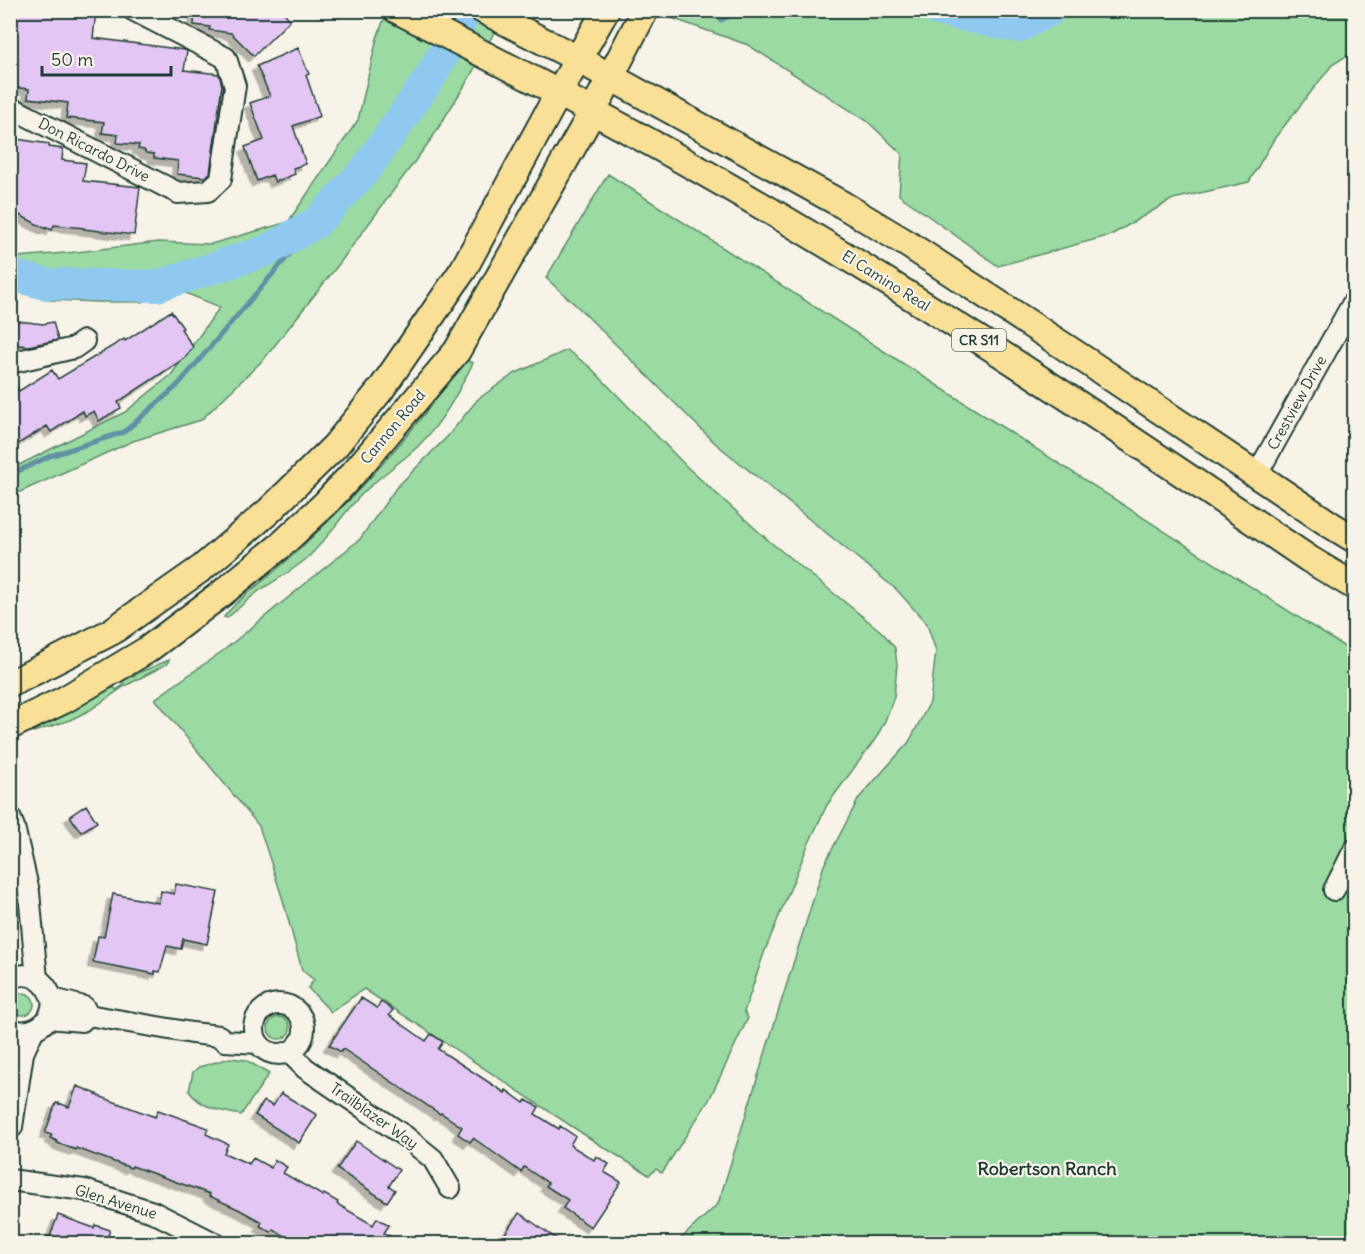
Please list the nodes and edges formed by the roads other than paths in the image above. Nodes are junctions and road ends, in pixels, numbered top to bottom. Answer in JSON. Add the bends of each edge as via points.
{"nodes":[{"id":1,"x":133,"y":10,"type":"edge"},
{"id":2,"x":606,"y":10,"type":"edge"},
{"id":3,"x":645,"y":10,"type":"edge"},
{"id":4,"x":399,"y":12,"type":"edge"},
{"id":5,"x":491,"y":15,"type":"edge"},
{"id":6,"x":578,"y":59,"type":"junction"},
{"id":7,"x":611,"y":77,"type":"junction"},
{"id":8,"x":558,"y":94,"type":"junction"},
{"id":9,"x":10,"y":107,"type":"edge"},
{"id":10,"x":593,"y":111,"type":"junction"},
{"id":11,"x":1354,"y":301,"type":"edge"},
{"id":12,"x":84,"y":341,"type":"dead end"},
{"id":13,"x":10,"y":363,"type":"edge"},
{"id":14,"x":1257,"y":474,"type":"junction"},
{"id":15,"x":1354,"y":538,"type":"edge"},
{"id":16,"x":1354,"y":586,"type":"edge"},
{"id":17,"x":10,"y":684,"type":"edge"},
{"id":18,"x":10,"y":726,"type":"edge"},
{"id":19,"x":10,"y":817,"type":"edge"},
{"id":20,"x":1354,"y":850,"type":"edge"},
{"id":21,"x":1334,"y":890,"type":"dead end"},
{"id":22,"x":10,"y":978,"type":"edge"},
{"id":23,"x":37,"y":979,"type":"junction"},
{"id":24,"x":52,"y":999,"type":"junction"},
{"id":25,"x":88,"y":1015,"type":"junction"},
{"id":26,"x":255,"y":1019,"type":"junction"},
{"id":27,"x":40,"y":1024,"type":"junction"},
{"id":28,"x":10,"y":1029,"type":"edge"},
{"id":29,"x":219,"y":1036,"type":"junction"},
{"id":30,"x":258,"y":1043,"type":"junction"},
{"id":31,"x":289,"y":1052,"type":"junction"},
{"id":32,"x":10,"y":1128,"type":"edge"},
{"id":33,"x":10,"y":1180,"type":"edge"},
{"id":34,"x":450,"y":1188,"type":"dead end"},
{"id":35,"x":216,"y":1244,"type":"edge"}],
"edges":[{"from":1,"to":9,"type":"street","name":"Don Ricardo Drive","via":[[226,58],[235,86],[221,179],[208,191],[178,192]]},
{"from":2,"to":6,"type":"main road"},
{"from":3,"to":7,"type":"main road","name":"Cannon Road"},
{"from":4,"to":8,"type":"main road","name":"El Camino Real","number":"CR S11"},
{"from":5,"to":6,"type":"main road","number":"CR S11"},
{"from":6,"to":7,"type":"main road","number":"CR S11"},
{"from":6,"to":8,"type":"main road"},
{"from":7,"to":10,"type":"main road","name":"Cannon Road"},
{"from":7,"to":14,"type":"main road","number":"CR S11","via":[[906,243]]},
{"from":8,"to":10,"type":"main road","name":"El Camino Real","number":"CR S11"},
{"from":8,"to":17,"type":"main road","via":[[462,270],[382,388],[335,446],[269,511],[202,568],[111,632]]},
{"from":10,"to":16,"type":"main road","name":"El Camino Real","number":"CR S11","via":[[719,181],[945,318]]},
{"from":10,"to":18,"type":"main road","name":"Cannon Road","via":[[457,351],[325,504],[280,546],[147,650]]},
{"from":11,"to":14,"type":"street","name":"Crestview Drive"},
{"from":12,"to":13,"type":"street","via":[[74,348]]},
{"from":14,"to":15,"type":"main road","number":"CR S11"},
{"from":19,"to":23,"type":"street","via":[[29,892]]},
{"from":20,"to":21,"type":"street"},
{"from":22,"to":23,"type":"street","via":[[28,975]]},
{"from":23,"to":24,"type":"street"},
{"from":24,"to":25,"type":"street","via":[[84,1007]]},
{"from":24,"to":27,"type":"street","via":[[51,1012]]},
{"from":25,"to":27,"type":"street","via":[[82,1021]]},
{"from":25,"to":29,"type":"street"},
{"from":26,"to":29,"type":"street","via":[[224,1030]]},
{"from":26,"to":30,"type":"street"},
{"from":26,"to":31,"type":"street","via":[[262,1010],[276,1004],[297,1012],[303,1034]]},
{"from":27,"to":28,"type":"street","via":[[24,1032]]},
{"from":27,"to":32,"type":"street","via":[[23,1053]]},
{"from":29,"to":30,"type":"street","via":[[225,1041]]},
{"from":30,"to":31,"type":"street","via":[[269,1052]]},
{"from":31,"to":34,"type":"street","name":"Trailblazer Way","via":[[305,1068],[433,1159]]},
{"from":33,"to":35,"type":"street","name":"Glen Avenue","via":[[84,1190],[153,1212]]}]}
